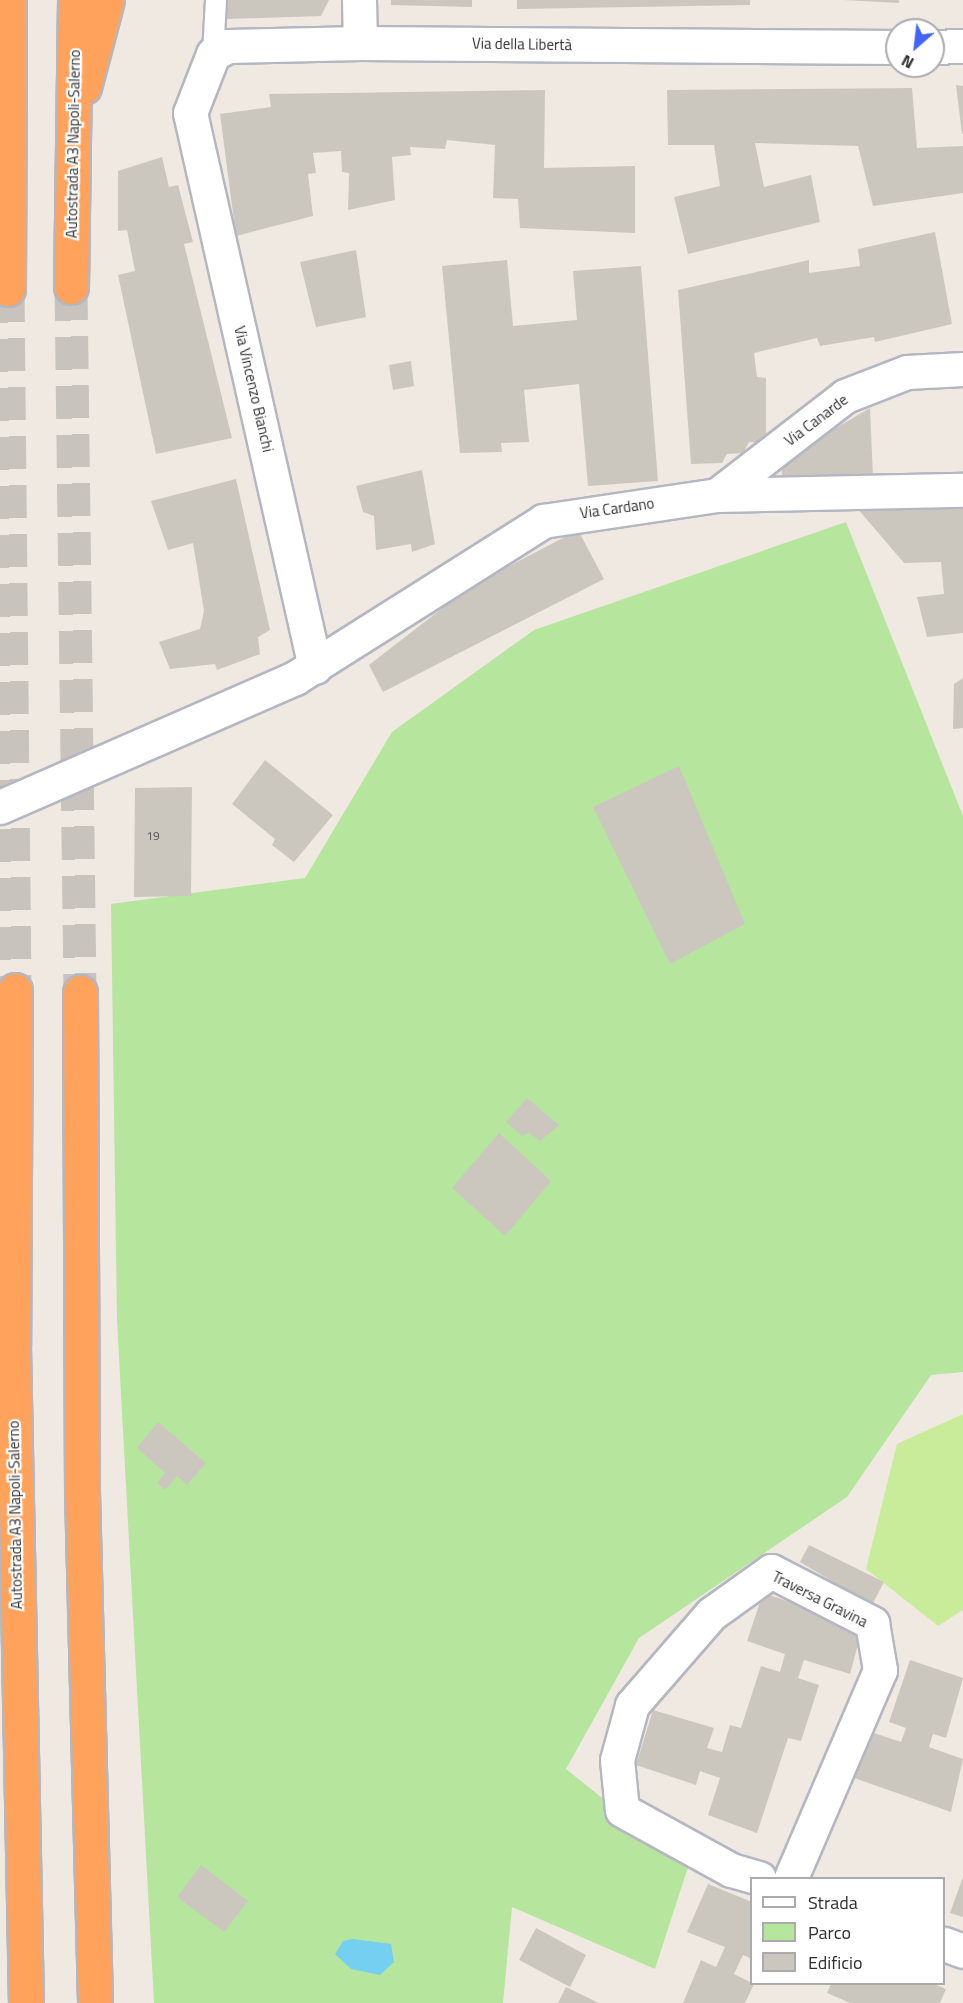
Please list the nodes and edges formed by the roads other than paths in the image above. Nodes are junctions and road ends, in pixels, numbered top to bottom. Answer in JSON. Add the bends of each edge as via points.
{"nodes":[{"id":1,"x":9,"y":0,"type":"edge"},
{"id":2,"x":75,"y":0,"type":"edge"},
{"id":3,"x":107,"y":0,"type":"edge"},
{"id":4,"x":216,"y":0,"type":"edge"},
{"id":5,"x":359,"y":0,"type":"edge"},
{"id":6,"x":360,"y":43,"type":"junction"},
{"id":7,"x":963,"y":46,"type":"edge"},
{"id":8,"x":885,"y":47,"type":"edge"},
{"id":9,"x":945,"y":47,"type":"edge"},
{"id":10,"x":213,"y":54,"type":"junction"},
{"id":11,"x":74,"y":117,"type":"junction"},
{"id":12,"x":71,"y":287,"type":"tunnel mouth"},
{"id":13,"x":8,"y":289,"type":"tunnel mouth"},
{"id":14,"x":963,"y":369,"type":"edge"},
{"id":15,"x":963,"y":490,"type":"edge"},
{"id":16,"x":717,"y":495,"type":"junction"},
{"id":17,"x":315,"y":667,"type":"junction"},
{"id":18,"x":0,"y":807,"type":"edge"},
{"id":19,"x":15,"y":990,"type":"tunnel mouth"},
{"id":20,"x":80,"y":992,"type":"tunnel mouth"},
{"id":21,"x":756,"y":1877,"type":"edge"},
{"id":22,"x":791,"y":1877,"type":"edge"},
{"id":23,"x":945,"y":1944,"type":"edge"},
{"id":24,"x":963,"y":1951,"type":"edge"},
{"id":25,"x":26,"y":2003,"type":"edge"},
{"id":26,"x":95,"y":2003,"type":"edge"}],
"edges":[{"from":1,"to":13,"type":"highway"},
{"from":2,"to":11,"type":"highway","name":"Autostrada A3 Napoli-Salerno"},
{"from":3,"to":11,"type":"highway"},
{"from":4,"to":10,"type":"lane"},
{"from":5,"to":6,"type":"street"},
{"from":6,"to":8,"type":"street","name":"Via della Libertà"},
{"from":6,"to":10,"type":"street","name":"Via della Libertà","via":[[228,46]]},
{"from":7,"to":9,"type":"street"},
{"from":10,"to":17,"type":"street","name":"Via Vincenzo Bianchi","via":[[190,113]]},
{"from":11,"to":12,"type":"highway","name":"Autostrada A3 Napoli-Salerno"},
{"from":14,"to":16,"type":"street","name":"Via Canarde","via":[[907,372],[845,396]]},
{"from":15,"to":16,"type":"street","name":"Via Cardano"},
{"from":16,"to":17,"type":"street","name":"Via Cardano","via":[[543,521]]},
{"from":17,"to":18,"type":"street","name":"Via Cardano"},
{"from":19,"to":25,"type":"highway","name":"Autostrada A3 Napoli-Salerno","via":[[13,1358]]},
{"from":20,"to":26,"type":"highway","via":[[82,1492]]},
{"from":21,"to":22,"type":"street","name":"Traversa Gravina","via":[[731,1870],[622,1810],[617,1760],[632,1705],[711,1614],[771,1571],[872,1623],[880,1670]]},
{"from":23,"to":24,"type":"street"}]}
